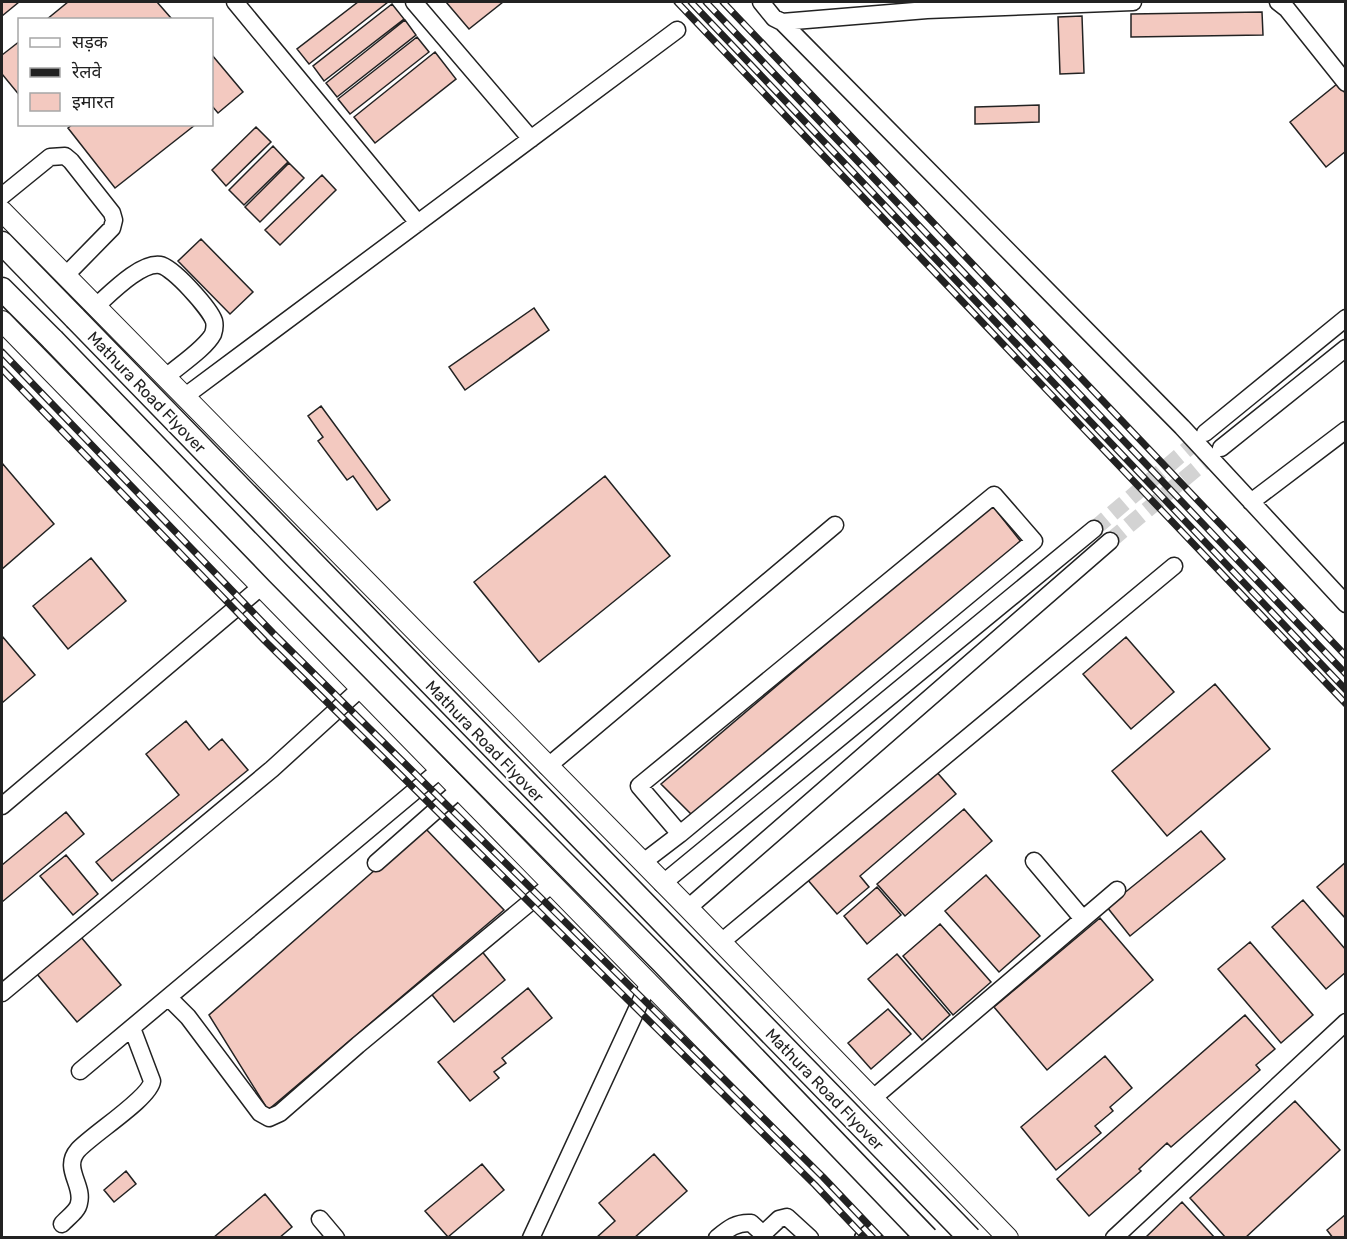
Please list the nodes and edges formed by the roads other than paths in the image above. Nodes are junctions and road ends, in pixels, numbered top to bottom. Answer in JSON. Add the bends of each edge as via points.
{"nodes":[{"id":1,"x":235,"y":2,"type":"edge"},
{"id":2,"x":414,"y":2,"type":"edge"},
{"id":3,"x":761,"y":2,"type":"edge"},
{"id":4,"x":1133,"y":2,"type":"edge"},
{"id":5,"x":1278,"y":2,"type":"edge"},
{"id":6,"x":782,"y":22,"type":"junction"},
{"id":7,"x":677,"y":30,"type":"dead end"},
{"id":8,"x":1346,"y":83,"type":"edge"},
{"id":9,"x":531,"y":139,"type":"junction"},
{"id":10,"x":2,"y":196,"type":"edge"},
{"id":11,"x":2,"y":211,"type":"edge"},
{"id":12,"x":418,"y":223,"type":"junction"},
{"id":13,"x":2,"y":243,"type":"edge"},
{"id":14,"x":65,"y":276,"type":"junction"},
{"id":15,"x":2,"y":289,"type":"edge"},
{"id":16,"x":96,"y":307,"type":"junction"},
{"id":17,"x":1346,"y":318,"type":"edge"},
{"id":18,"x":2,"y":321,"type":"edge"},
{"id":19,"x":1346,"y":348,"type":"edge"},
{"id":20,"x":165,"y":378,"type":"junction"},
{"id":21,"x":184,"y":397,"type":"junction"},
{"id":22,"x":1346,"y":430,"type":"edge"},
{"id":23,"x":1205,"y":434,"type":"tunnel mouth"},
{"id":24,"x":1221,"y":448,"type":"tunnel mouth"},
{"id":25,"x":1251,"y":502,"type":"junction"},
{"id":26,"x":835,"y":525,"type":"dead end"},
{"id":27,"x":1094,"y":529,"type":"tunnel mouth"},
{"id":28,"x":1110,"y":542,"type":"tunnel mouth"},
{"id":29,"x":1174,"y":566,"type":"dead end"},
{"id":30,"x":262,"y":586,"type":"junction"},
{"id":31,"x":1346,"y":604,"type":"edge"},
{"id":32,"x":362,"y":688,"type":"junction"},
{"id":33,"x":547,"y":767,"type":"junction"},
{"id":34,"x":441,"y":769,"type":"junction"},
{"id":35,"x":460,"y":789,"type":"junction"},
{"id":36,"x":2,"y":806,"type":"edge"},
{"id":37,"x":491,"y":820,"type":"junction"},
{"id":38,"x":680,"y":834,"type":"junction"},
{"id":39,"x":1034,"y":861,"type":"dead end"},
{"id":40,"x":376,"y":862,"type":"dead end"},
{"id":41,"x":642,"y":863,"type":"junction"},
{"id":42,"x":552,"y":884,"type":"junction"},
{"id":43,"x":662,"y":884,"type":"junction"},
{"id":44,"x":1117,"y":890,"type":"dead end"},
{"id":45,"x":688,"y":908,"type":"junction"},
{"id":46,"x":1083,"y":919,"type":"junction"},
{"id":47,"x":720,"y":943,"type":"junction"},
{"id":48,"x":649,"y":983,"type":"junction"},
{"id":49,"x":2,"y":993,"type":"edge"},
{"id":50,"x":170,"y":998,"type":"junction"},
{"id":51,"x":1346,"y":1022,"type":"edge"},
{"id":52,"x":132,"y":1028,"type":"junction"},
{"id":53,"x":80,"y":1071,"type":"dead end"},
{"id":54,"x":872,"y":1099,"type":"junction"},
{"id":55,"x":320,"y":1219,"type":"dead end"},
{"id":56,"x":883,"y":1221,"type":"junction"},
{"id":57,"x":62,"y":1224,"type":"dead end"},
{"id":58,"x":765,"y":1236,"type":"edge"},
{"id":59,"x":336,"y":1238,"type":"edge"},
{"id":60,"x":531,"y":1238,"type":"edge"},
{"id":61,"x":717,"y":1238,"type":"edge"},
{"id":62,"x":810,"y":1238,"type":"edge"},
{"id":63,"x":863,"y":1238,"type":"edge"},
{"id":64,"x":898,"y":1238,"type":"edge"},
{"id":65,"x":927,"y":1238,"type":"edge"},
{"id":66,"x":970,"y":1238,"type":"edge"},
{"id":67,"x":1008,"y":1238,"type":"edge"},
{"id":68,"x":1114,"y":1238,"type":"edge"}],
"edges":[{"from":1,"to":12,"type":"street"},
{"from":2,"to":9,"type":"street"},
{"from":3,"to":6,"type":"street"},
{"from":4,"to":6,"type":"street","via":[[927,10]]},
{"from":5,"to":8,"type":"street"},
{"from":6,"to":25,"type":"street","via":[[1182,427]]},
{"from":7,"to":9,"type":"street"},
{"from":9,"to":12,"type":"street"},
{"from":10,"to":14,"type":"street","via":[[50,158],[65,156],[112,213],[112,228]]},
{"from":11,"to":14,"type":"main road"},
{"from":12,"to":21,"type":"street"},
{"from":13,"to":66,"type":"highway","name":"Mathura Road Flyover","bridge":true},
{"from":14,"to":16,"type":"main road"},
{"from":15,"to":65,"type":"highway","name":"Mathura Road Flyover","bridge":true},
{"from":16,"to":20,"type":"main road"},
{"from":16,"to":20,"type":"street","via":[[149,266],[171,270],[209,310],[214,333]]},
{"from":17,"to":23,"type":"street"},
{"from":18,"to":30,"type":"main road"},
{"from":19,"to":24,"type":"street"},
{"from":20,"to":21,"type":"main road"},
{"from":21,"to":33,"type":"main road"},
{"from":22,"to":25,"type":"street"},
{"from":25,"to":31,"type":"street"},
{"from":26,"to":33,"type":"street"},
{"from":27,"to":43,"type":"street"},
{"from":28,"to":45,"type":"street"},
{"from":29,"to":47,"type":"street"},
{"from":30,"to":32,"type":"main road"},
{"from":30,"to":36,"type":"street"},
{"from":32,"to":34,"type":"main road"},
{"from":32,"to":49,"type":"street","via":[[272,769]]},
{"from":33,"to":37,"type":"main road"},
{"from":33,"to":41,"type":"main road"},
{"from":34,"to":35,"type":"main road"},
{"from":34,"to":50,"type":"street"},
{"from":35,"to":37,"type":"main road"},
{"from":35,"to":40,"type":"street"},
{"from":37,"to":42,"type":"main road"},
{"from":38,"to":38,"type":"street","via":[[639,786],[994,495],[1034,541]]},
{"from":38,"to":41,"type":"street"},
{"from":39,"to":46,"type":"street"},
{"from":41,"to":43,"type":"main road"},
{"from":42,"to":48,"type":"main road"},
{"from":42,"to":50,"type":"street","via":[[280,1113],[269,1118],[260,1113]]},
{"from":43,"to":45,"type":"main road"},
{"from":44,"to":46,"type":"street"},
{"from":45,"to":47,"type":"main road"},
{"from":46,"to":54,"type":"street"},
{"from":47,"to":54,"type":"main road"},
{"from":48,"to":56,"type":"main road"},
{"from":48,"to":60,"type":"street"},
{"from":50,"to":52,"type":"street"},
{"from":51,"to":68,"type":"street"},
{"from":52,"to":53,"type":"street"},
{"from":52,"to":57,"type":"street","via":[[151,1087],[77,1151],[72,1171],[80,1202]]},
{"from":54,"to":67,"type":"main road"},
{"from":55,"to":59,"type":"street"},
{"from":56,"to":63,"type":"street"},
{"from":56,"to":64,"type":"main road"},
{"from":58,"to":61,"type":"street","via":[[751,1223],[742,1222]]},
{"from":58,"to":62,"type":"street","via":[[779,1219],[787,1217]]}]}
